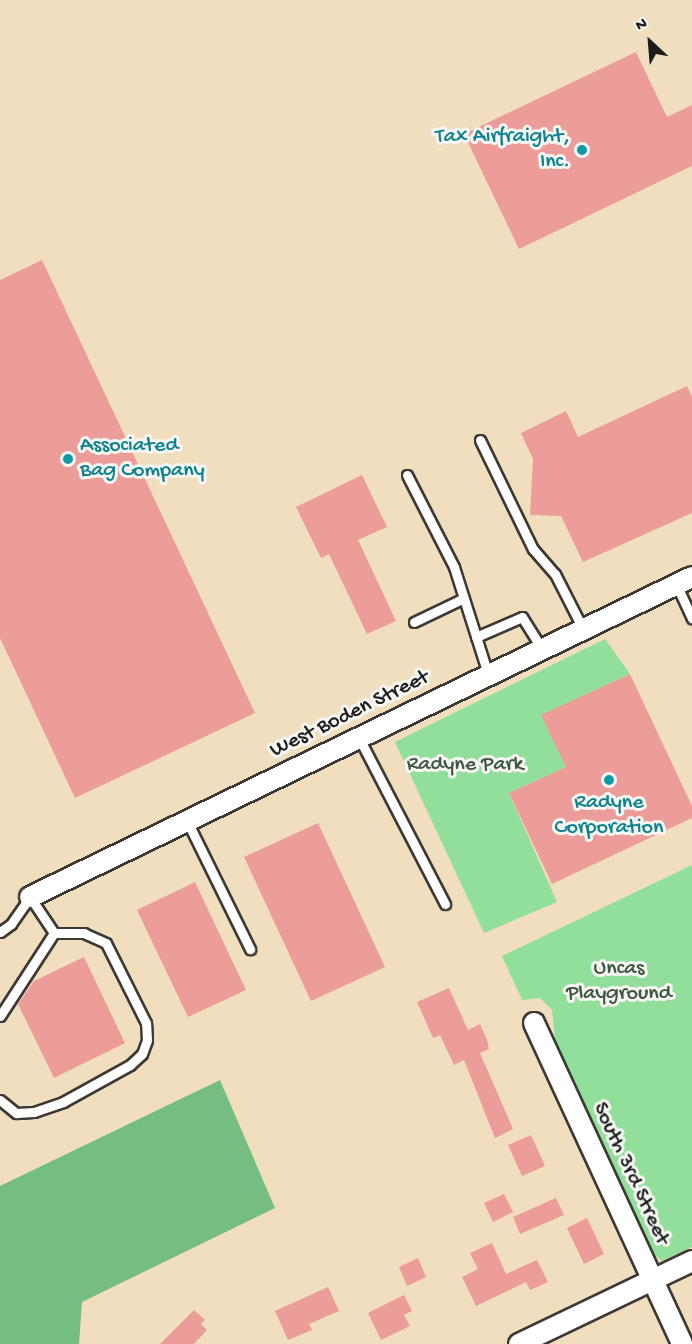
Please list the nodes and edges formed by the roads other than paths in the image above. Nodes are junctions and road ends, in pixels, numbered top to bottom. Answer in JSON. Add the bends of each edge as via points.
{"nodes":[{"id":1,"x":480,"y":440,"type":"dead end"},
{"id":2,"x":407,"y":475,"type":"dead end"},
{"id":3,"x":684,"y":580,"type":"edge"},
{"id":4,"x":464,"y":598,"type":"junction"},
{"id":5,"x":692,"y":618,"type":"edge"},
{"id":6,"x":414,"y":622,"type":"dead end"},
{"id":7,"x":583,"y":629,"type":"junction"},
{"id":8,"x":477,"y":638,"type":"junction"},
{"id":9,"x":542,"y":649,"type":"junction"},
{"id":10,"x":488,"y":674,"type":"junction"},
{"id":11,"x":359,"y":738,"type":"junction"},
{"id":12,"x":187,"y":821,"type":"junction"},
{"id":13,"x":30,"y":897,"type":"junction"},
{"id":14,"x":445,"y":904,"type":"dead end"},
{"id":15,"x":0,"y":932,"type":"edge"},
{"id":16,"x":54,"y":933,"type":"junction"},
{"id":17,"x":250,"y":949,"type":"dead end"},
{"id":18,"x":0,"y":1017,"type":"edge"},
{"id":19,"x":534,"y":1023,"type":"dead end"},
{"id":20,"x":0,"y":1100,"type":"edge"},
{"id":21,"x":692,"y":1261,"type":"edge"},
{"id":22,"x":652,"y":1280,"type":"junction"},
{"id":23,"x":519,"y":1344,"type":"edge"},
{"id":24,"x":682,"y":1344,"type":"edge"}],
"edges":[{"from":1,"to":7,"type":"lane","via":[[533,549],[555,574]]},
{"from":2,"to":4,"type":"lane","via":[[454,567]]},
{"from":3,"to":5,"type":"lane"},
{"from":3,"to":7,"type":"street","name":"West Boden Street"},
{"from":4,"to":6,"type":"lane"},
{"from":4,"to":8,"type":"lane"},
{"from":7,"to":9,"type":"street","name":"West Boden Street"},
{"from":8,"to":9,"type":"lane","via":[[522,617]]},
{"from":8,"to":10,"type":"lane"},
{"from":9,"to":10,"type":"street","name":"West Boden Street"},
{"from":10,"to":11,"type":"street","name":"West Boden Street"},
{"from":11,"to":12,"type":"street","name":"West Boden Street"},
{"from":11,"to":14,"type":"lane"},
{"from":12,"to":13,"type":"street","name":"West Boden Street"},
{"from":12,"to":17,"type":"lane"},
{"from":13,"to":15,"type":"lane","via":[[11,924]]},
{"from":13,"to":16,"type":"lane"},
{"from":16,"to":18,"type":"lane"},
{"from":16,"to":20,"type":"lane","via":[[84,933],[106,944],[147,1023],[147,1040],[142,1054],[130,1065],[63,1102],[34,1112],[16,1113]]},
{"from":19,"to":22,"type":"street","name":"South 3rd Street"},
{"from":21,"to":22,"type":"street"},
{"from":22,"to":23,"type":"street"},
{"from":22,"to":24,"type":"street","name":"South 3rd Street"}]}
